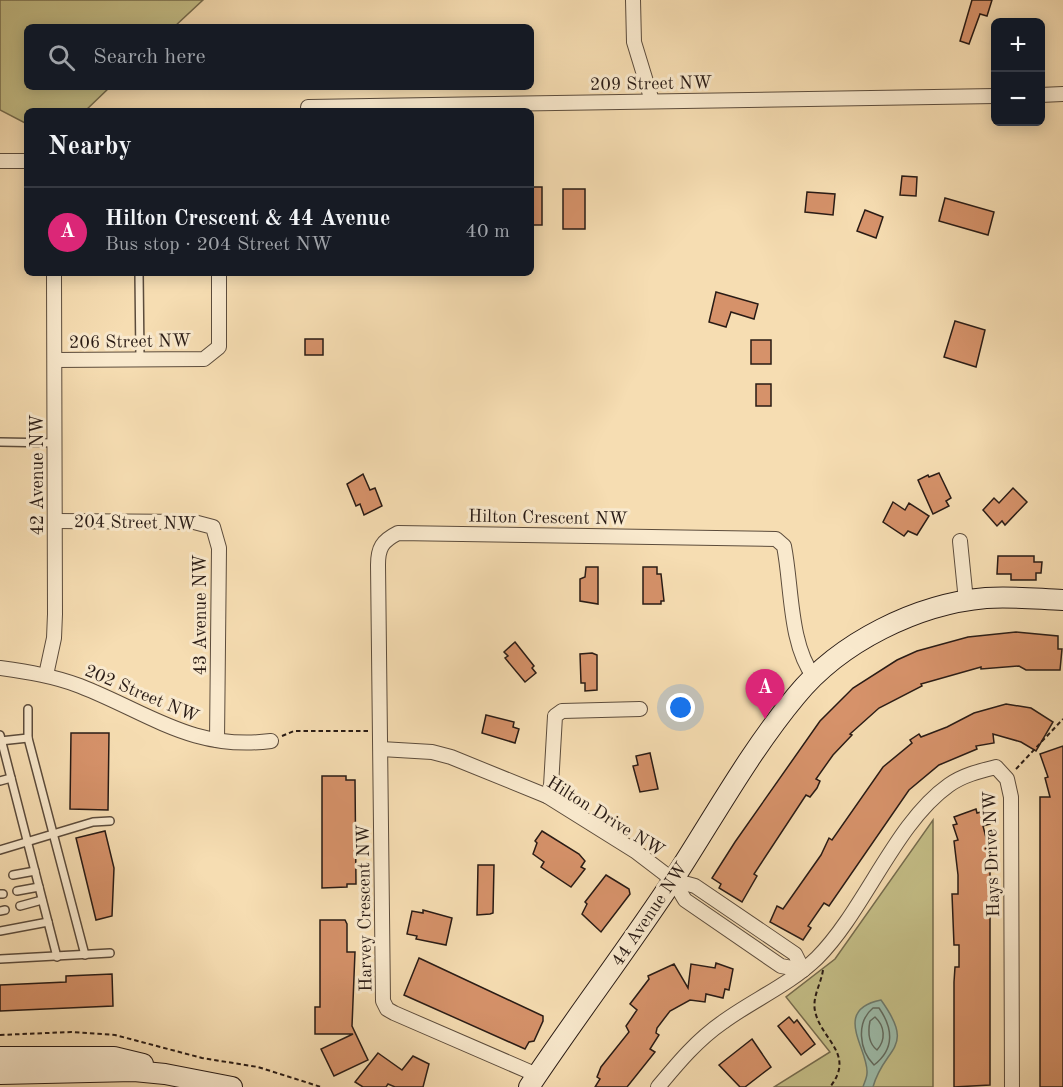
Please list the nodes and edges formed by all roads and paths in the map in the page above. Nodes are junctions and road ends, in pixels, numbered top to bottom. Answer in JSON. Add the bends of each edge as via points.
{"nodes":[{"id":1,"x":633,"y":0,"type":"edge"},
{"id":2,"x":1063,"y":94,"type":"edge"},
{"id":3,"x":1045,"y":95,"type":"edge"},
{"id":4,"x":991,"y":96,"type":"edge"},
{"id":5,"x":651,"y":101,"type":"junction"},
{"id":6,"x":308,"y":107,"type":"dead end"},
{"id":7,"x":0,"y":161,"type":"edge"},
{"id":8,"x":24,"y":161,"type":"edge"},
{"id":9,"x":54,"y":276,"type":"edge"},
{"id":10,"x":139,"y":276,"type":"edge"},
{"id":11,"x":219,"y":276,"type":"edge"},
{"id":12,"x":140,"y":359,"type":"junction"},
{"id":13,"x":55,"y":360,"type":"junction"},
{"id":14,"x":0,"y":442,"type":"edge"},
{"id":15,"x":55,"y":443,"type":"junction"},
{"id":16,"x":56,"y":521,"type":"junction"},
{"id":17,"x":213,"y":527,"type":"joint"},
{"id":18,"x":960,"y":541,"type":"dead end"},
{"id":19,"x":1063,"y":600,"type":"edge"},
{"id":20,"x":966,"y":601,"type":"junction"},
{"id":21,"x":0,"y":668,"type":"edge"},
{"id":22,"x":46,"y":675,"type":"junction"},
{"id":23,"x":814,"y":677,"type":"junction"},
{"id":24,"x":640,"y":709,"type":"dead end"},
{"id":25,"x":28,"y":710,"type":"dead end"},
{"id":26,"x":1063,"y":718,"type":"edge"},
{"id":27,"x":381,"y":732,"type":"junction"},
{"id":28,"x":27,"y":738,"type":"junction"},
{"id":29,"x":0,"y":739,"type":"edge"},
{"id":30,"x":217,"y":740,"type":"junction"},
{"id":31,"x":271,"y":741,"type":"joint"},
{"id":32,"x":381,"y":749,"type":"junction"},
{"id":33,"x":11,"y":778,"type":"junction"},
{"id":34,"x":1007,"y":780,"type":"junction"},
{"id":35,"x":0,"y":781,"type":"edge"},
{"id":36,"x":547,"y":796,"type":"junction"},
{"id":37,"x":110,"y":821,"type":"dead end"},
{"id":38,"x":54,"y":834,"type":"junction"},
{"id":39,"x":27,"y":842,"type":"junction"},
{"id":40,"x":0,"y":850,"type":"edge"},
{"id":41,"x":35,"y":871,"type":"junction"},
{"id":42,"x":13,"y":875,"type":"dead end"},
{"id":43,"x":672,"y":880,"type":"junction"},
{"id":44,"x":39,"y":887,"type":"junction"},
{"id":45,"x":17,"y":891,"type":"dead end"},
{"id":46,"x":42,"y":900,"type":"junction"},
{"id":47,"x":20,"y":906,"type":"dead end"},
{"id":48,"x":48,"y":922,"type":"junction"},
{"id":49,"x":0,"y":931,"type":"edge"},
{"id":50,"x":110,"y":952,"type":"dead end"},
{"id":51,"x":86,"y":955,"type":"junction"},
{"id":52,"x":57,"y":957,"type":"junction"},
{"id":53,"x":818,"y":957,"type":"junction"},
{"id":54,"x":0,"y":959,"type":"edge"},
{"id":55,"x":803,"y":970,"type":"junction"},
{"id":56,"x":0,"y":1035,"type":"edge"},
{"id":57,"x":0,"y":1057,"type":"edge"},
{"id":58,"x":165,"y":1074,"type":"junction"},
{"id":59,"x":5,"y":1076,"type":"edge"},
{"id":60,"x":533,"y":1081,"type":"edge"},
{"id":61,"x":232,"y":1087,"type":"edge"},
{"id":62,"x":321,"y":1087,"type":"edge"},
{"id":63,"x":658,"y":1087,"type":"edge"},
{"id":64,"x":830,"y":1087,"type":"edge"},
{"id":65,"x":1012,"y":1087,"type":"edge"}],
"edges":[{"from":1,"to":5,"type":"street","via":[[634,42]]},
{"from":2,"to":3,"type":"street"},
{"from":4,"to":5,"type":"street","name":"209 Street NW"},
{"from":5,"to":6,"type":"street","name":"209 Street NW"},
{"from":7,"to":8,"type":"street"},
{"from":9,"to":13,"type":"street","name":"42 Avenue NW"},
{"from":10,"to":12,"type":"lane"},
{"from":11,"to":12,"type":"street","name":"206 Street NW","via":[[219,347],[204,358]]},
{"from":12,"to":13,"type":"street","name":"206 Street NW"},
{"from":13,"to":15,"type":"street","name":"42 Avenue NW"},
{"from":14,"to":15,"type":"lane"},
{"from":15,"to":16,"type":"street","name":"42 Avenue NW"},
{"from":16,"to":17,"type":"street","name":"204 Street NW","via":[[194,522]]},
{"from":16,"to":22,"type":"street","name":"42 Avenue NW","via":[[55,627]]},
{"from":17,"to":30,"type":"street","name":"43 Avenue NW","via":[[219,548]]},
{"from":18,"to":20,"type":"street"},
{"from":19,"to":20,"type":"street"},
{"from":20,"to":23,"type":"street","via":[[910,616],[875,633]]},
{"from":21,"to":22,"type":"street","name":"202 Street NW"},
{"from":22,"to":30,"type":"street","name":"202 Street NW","via":[[90,690],[168,728]]},
{"from":23,"to":27,"type":"street","name":"Hilton Crescent NW","via":[[792,610],[784,546],[776,539],[398,533],[382,543],[378,552]]},
{"from":23,"to":43,"type":"street","name":"44 Avenue NW","via":[[765,738]]},
{"from":24,"to":36,"type":"street","via":[[562,711],[555,716]]},
{"from":25,"to":28,"type":"lane"},
{"from":26,"to":34,"type":"path"},
{"from":27,"to":31,"type":"path","via":[[294,731]]},
{"from":27,"to":32,"type":"street","name":"Hilton Crescent NW"},
{"from":28,"to":29,"type":"lane"},
{"from":28,"to":38,"type":"lane"},
{"from":29,"to":33,"type":"lane"},
{"from":30,"to":31,"type":"street","name":"202 Street NW"},
{"from":32,"to":36,"type":"street","name":"Hilton Drive NW","via":[[451,757]]},
{"from":32,"to":60,"type":"street","name":"Harvey Crescent NW","via":[[383,1001],[394,1013]]},
{"from":33,"to":35,"type":"lane"},
{"from":33,"to":39,"type":"lane"},
{"from":34,"to":53,"type":"street","name":"Hays Drive NW","via":[[996,767],[973,773],[950,784],[925,806]]},
{"from":34,"to":65,"type":"street","name":"Hays Drive NW","via":[[1011,796]]},
{"from":36,"to":43,"type":"street","name":"Hilton Drive NW"},
{"from":37,"to":38,"type":"lane"},
{"from":38,"to":39,"type":"lane"},
{"from":38,"to":51,"type":"lane"},
{"from":39,"to":40,"type":"lane"},
{"from":39,"to":41,"type":"lane"},
{"from":41,"to":42,"type":"lane"},
{"from":41,"to":44,"type":"lane"},
{"from":43,"to":55,"type":"street","name":"Hilton Drive NW","via":[[695,886],[795,954]]},
{"from":43,"to":60,"type":"street","name":"44 Avenue NW"},
{"from":44,"to":45,"type":"lane"},
{"from":44,"to":46,"type":"lane"},
{"from":46,"to":47,"type":"lane"},
{"from":46,"to":48,"type":"lane"},
{"from":48,"to":49,"type":"lane"},
{"from":48,"to":52,"type":"lane"},
{"from":50,"to":51,"type":"lane"},
{"from":51,"to":52,"type":"lane"},
{"from":52,"to":54,"type":"lane"},
{"from":53,"to":55,"type":"street","name":"Hays Drive NW"},
{"from":53,"to":64,"type":"path","via":[[823,971],[814,1008],[836,1048],[839,1063]]},
{"from":55,"to":63,"type":"street","name":"Hays Drive NW","via":[[710,1032]]},
{"from":56,"to":62,"type":"path","via":[[115,1035],[202,1058],[258,1067]]},
{"from":57,"to":58,"type":"street","via":[[114,1057],[131,1059]]},
{"from":58,"to":59,"type":"street","via":[[101,1071]]},
{"from":58,"to":61,"type":"street"}]}
